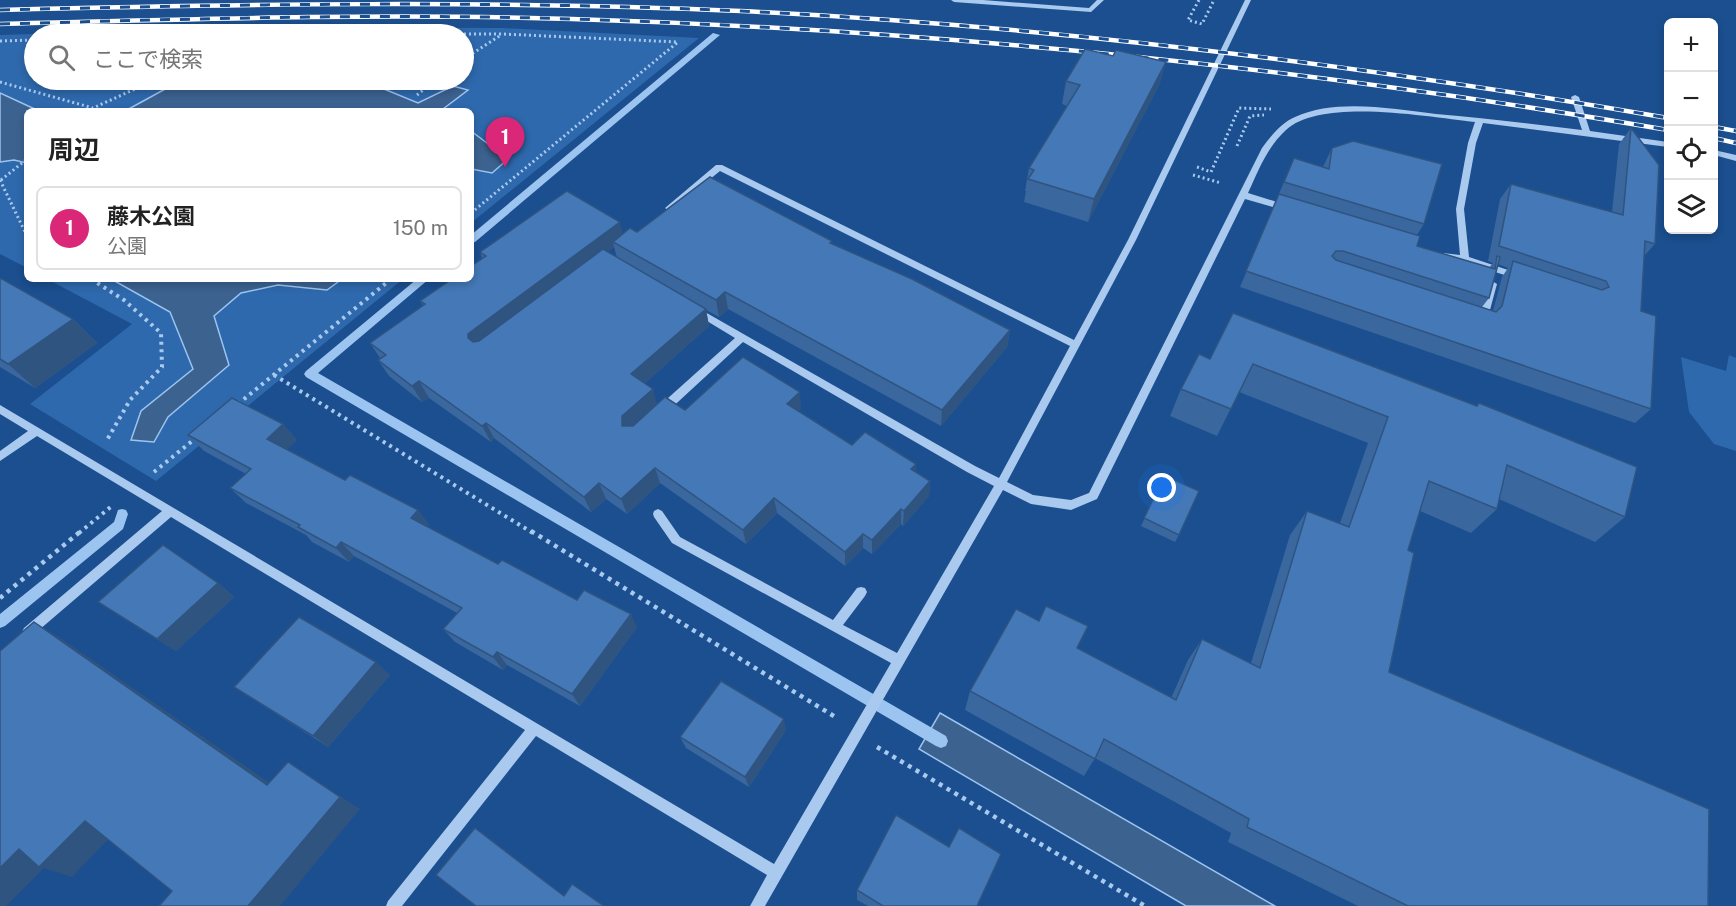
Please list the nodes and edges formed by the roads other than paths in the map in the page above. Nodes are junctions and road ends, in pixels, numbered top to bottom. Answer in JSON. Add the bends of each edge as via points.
{"nodes":[{"id":1,"x":954,"y":0,"type":"edge"},
{"id":2,"x":1101,"y":0,"type":"edge"},
{"id":3,"x":1248,"y":0,"type":"edge"},
{"id":4,"x":1575,"y":97,"type":"dead end"},
{"id":5,"x":1480,"y":120,"type":"junction"},
{"id":6,"x":1587,"y":133,"type":"junction"},
{"id":7,"x":1664,"y":144,"type":"edge"},
{"id":8,"x":1718,"y":154,"type":"edge"},
{"id":9,"x":1736,"y":158,"type":"edge"},
{"id":10,"x":1243,"y":195,"type":"junction"},
{"id":11,"x":1298,"y":212,"type":"edge"},
{"id":12,"x":659,"y":217,"type":"edge"},
{"id":13,"x":1429,"y":252,"type":"edge"},
{"id":14,"x":1465,"y":259,"type":"junction"},
{"id":15,"x":1496,"y":270,"type":"junction"},
{"id":16,"x":1527,"y":280,"type":"edge"},
{"id":17,"x":690,"y":307,"type":"edge"},
{"id":18,"x":1472,"y":317,"type":"edge"},
{"id":19,"x":742,"y":337,"type":"junction"},
{"id":20,"x":1076,"y":345,"type":"junction"},
{"id":21,"x":0,"y":409,"type":"edge"},
{"id":22,"x":649,"y":422,"type":"edge"},
{"id":23,"x":36,"y":431,"type":"junction"},
{"id":24,"x":0,"y":457,"type":"edge"},
{"id":25,"x":1001,"y":484,"type":"junction"},
{"id":26,"x":170,"y":511,"type":"junction"},
{"id":27,"x":658,"y":514,"type":"dead end"},
{"id":28,"x":861,"y":592,"type":"dead end"},
{"id":29,"x":835,"y":627,"type":"junction"},
{"id":30,"x":18,"y":640,"type":"edge"},
{"id":31,"x":899,"y":661,"type":"junction"},
{"id":32,"x":534,"y":728,"type":"junction"},
{"id":33,"x":776,"y":873,"type":"junction"},
{"id":34,"x":393,"y":906,"type":"edge"},
{"id":35,"x":757,"y":906,"type":"edge"}],
"edges":[{"from":1,"to":2,"type":"street","via":[[1091,10]]},
{"from":3,"to":20,"type":"street","via":[[1176,153]]},
{"from":4,"to":6,"type":"street"},
{"from":5,"to":6,"type":"street"},
{"from":5,"to":10,"type":"street","via":[[1335,110],[1302,117],[1281,128],[1266,148]]},
{"from":5,"to":14,"type":"street","via":[[1460,209]]},
{"from":6,"to":7,"type":"street"},
{"from":8,"to":9,"type":"street"},
{"from":10,"to":11,"type":"street"},
{"from":10,"to":25,"type":"street","via":[[1094,496],[1071,506],[1031,499]]},
{"from":12,"to":20,"type":"street","via":[[719,167]]},
{"from":13,"to":14,"type":"street"},
{"from":14,"to":15,"type":"street"},
{"from":15,"to":16,"type":"street"},
{"from":15,"to":18,"type":"street","via":[[1483,321]]},
{"from":17,"to":19,"type":"street"},
{"from":19,"to":22,"type":"street"},
{"from":19,"to":25,"type":"street"},
{"from":20,"to":25,"type":"street"},
{"from":21,"to":23,"type":"street"},
{"from":23,"to":24,"type":"street"},
{"from":23,"to":26,"type":"street"},
{"from":25,"to":31,"type":"street"},
{"from":26,"to":30,"type":"street"},
{"from":26,"to":32,"type":"street"},
{"from":27,"to":29,"type":"street","via":[[676,540]]},
{"from":28,"to":29,"type":"street"},
{"from":29,"to":31,"type":"street"},
{"from":31,"to":33,"type":"street"},
{"from":32,"to":33,"type":"street"},
{"from":32,"to":34,"type":"street"},
{"from":33,"to":35,"type":"street"}]}
